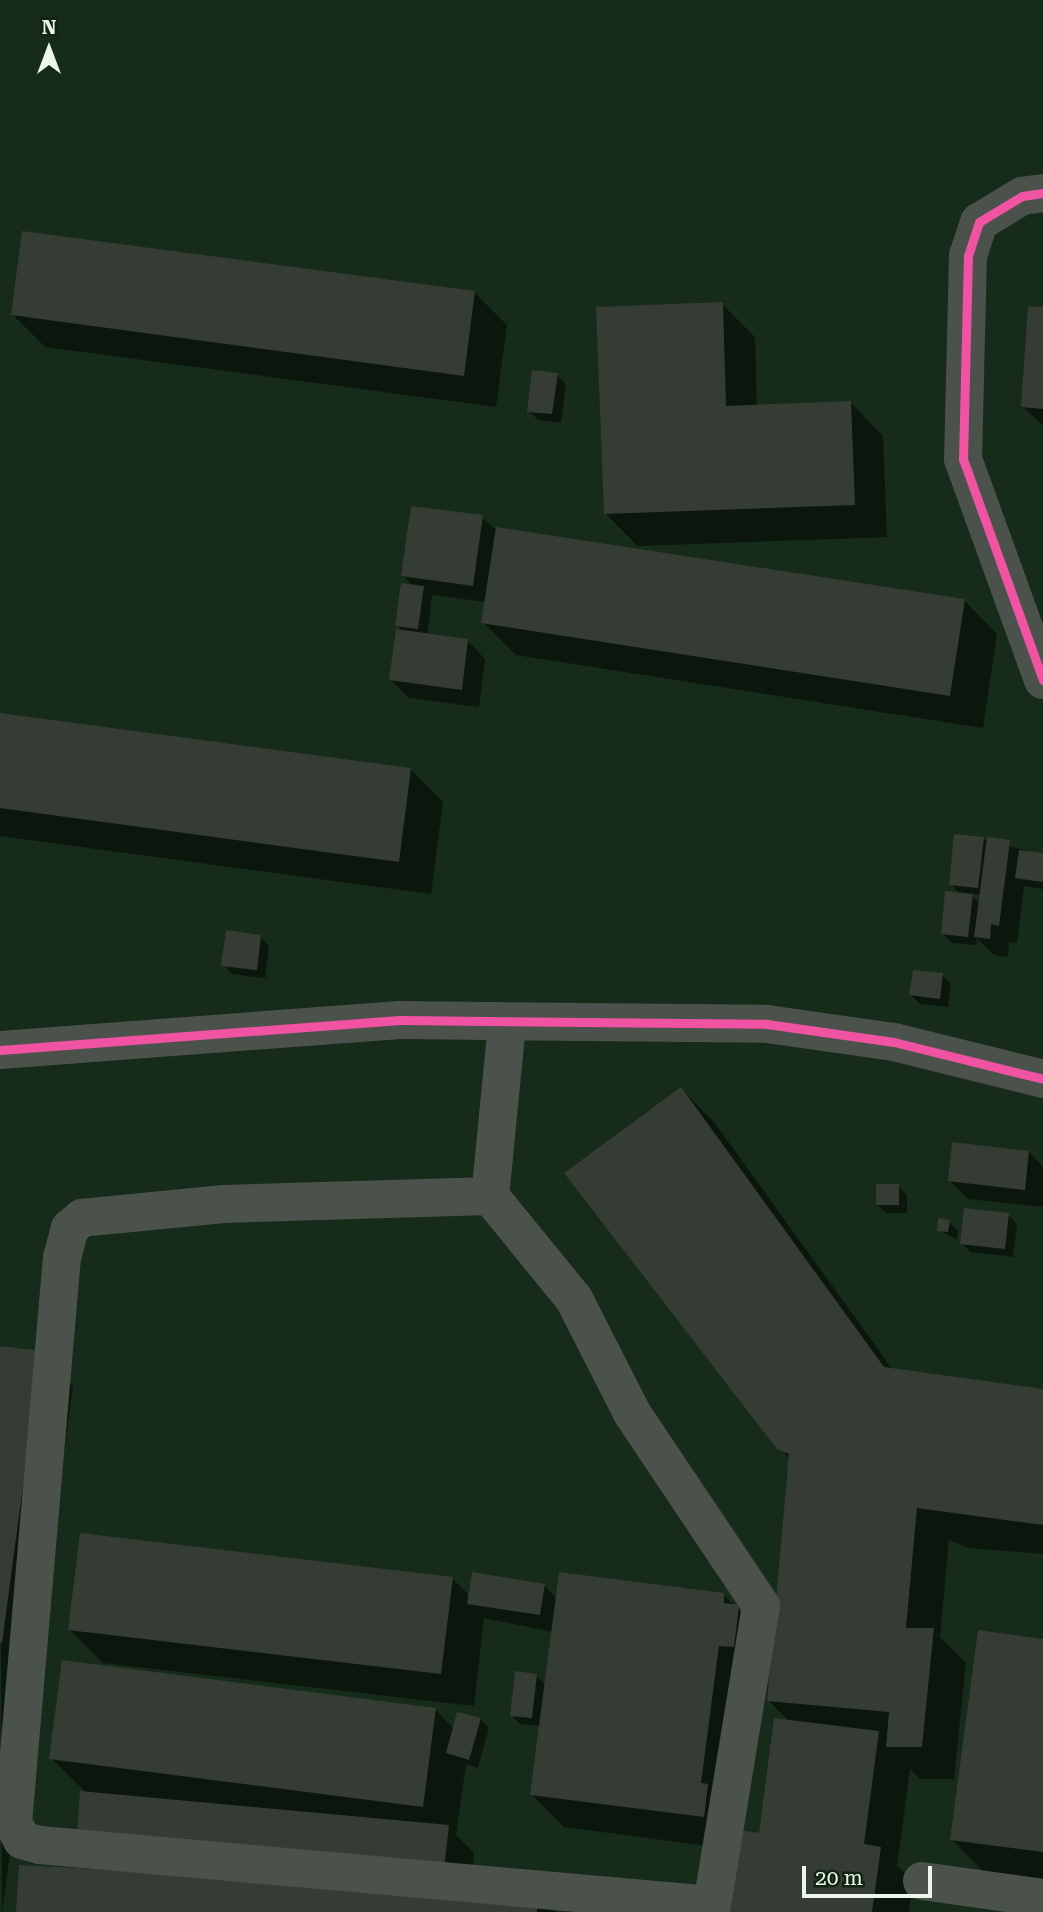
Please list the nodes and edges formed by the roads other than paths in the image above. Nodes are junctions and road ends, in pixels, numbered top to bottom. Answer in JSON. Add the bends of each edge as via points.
{"nodes":[{"id":1,"x":1043,"y":193,"type":"edge"},
{"id":2,"x":1043,"y":680,"type":"edge"},
{"id":3,"x":507,"y":1024,"type":"junction"},
{"id":4,"x":0,"y":1050,"type":"edge"},
{"id":5,"x":1043,"y":1079,"type":"edge"},
{"id":6,"x":489,"y":1196,"type":"junction"},
{"id":7,"x":922,"y":1881,"type":"dead end"},
{"id":8,"x":1043,"y":1898,"type":"edge"},
{"id":9,"x":711,"y":1909,"type":"edge"}],
"edges":[{"from":1,"to":2,"type":"street","via":[[1022,196],[979,222],[968,256],[963,459]]},
{"from":3,"to":4,"type":"street","via":[[401,1020]]},
{"from":3,"to":5,"type":"street","via":[[767,1024],[894,1041]]},
{"from":3,"to":6,"type":"street"},
{"from":6,"to":9,"type":"street","via":[[574,1299],[632,1413],[761,1606]]},
{"from":6,"to":9,"type":"street","via":[[224,1204],[82,1218],[69,1228],[62,1257],[13,1823],[22,1840],[40,1845]]},
{"from":7,"to":8,"type":"street"}]}
